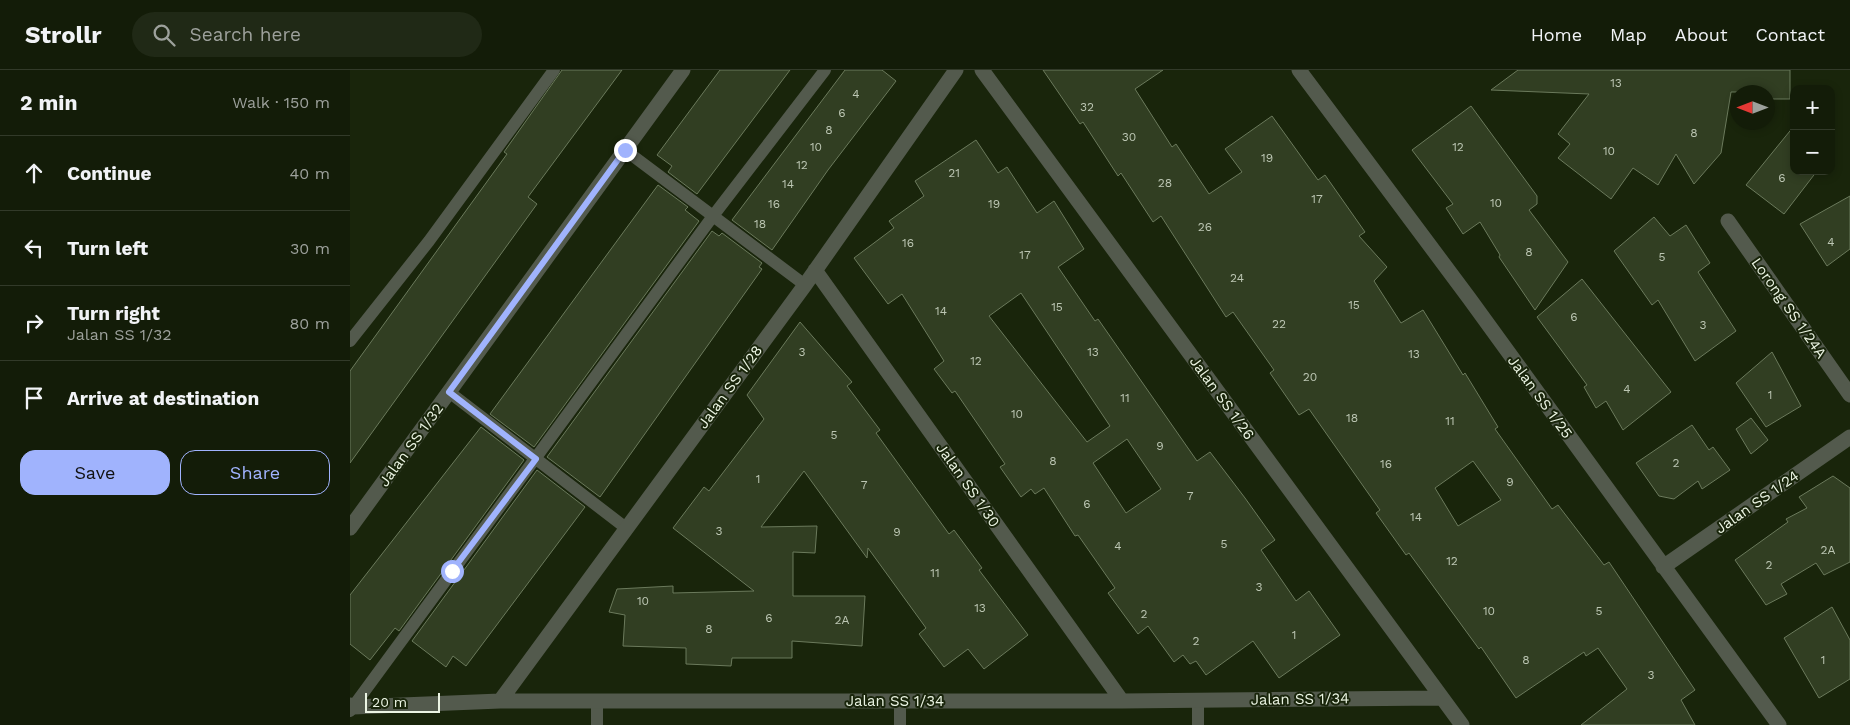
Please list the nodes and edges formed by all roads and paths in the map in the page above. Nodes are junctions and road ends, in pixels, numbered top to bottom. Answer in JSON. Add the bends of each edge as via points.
{"nodes":[{"id":1,"x":554,"y":70,"type":"edge"},
{"id":2,"x":683,"y":70,"type":"edge"},
{"id":3,"x":825,"y":70,"type":"edge"},
{"id":4,"x":956,"y":70,"type":"edge"},
{"id":5,"x":982,"y":70,"type":"edge"},
{"id":6,"x":1300,"y":70,"type":"edge"},
{"id":7,"x":625,"y":150,"type":"junction"},
{"id":8,"x":713,"y":216,"type":"junction"},
{"id":9,"x":1728,"y":221,"type":"dead end"},
{"id":10,"x":815,"y":270,"type":"junction"},
{"id":11,"x":804,"y":285,"type":"junction"},
{"id":12,"x":350,"y":341,"type":"edge"},
{"id":13,"x":449,"y":392,"type":"junction"},
{"id":14,"x":1850,"y":395,"type":"edge"},
{"id":15,"x":1850,"y":437,"type":"edge"},
{"id":16,"x":536,"y":459,"type":"junction"},
{"id":17,"x":350,"y":528,"type":"edge"},
{"id":18,"x":626,"y":528,"type":"junction"},
{"id":19,"x":1663,"y":567,"type":"junction"},
{"id":20,"x":1441,"y":698,"type":"junction"},
{"id":21,"x":500,"y":700,"type":"junction"},
{"id":22,"x":597,"y":700,"type":"junction"},
{"id":23,"x":1198,"y":700,"type":"junction"},
{"id":24,"x":900,"y":701,"type":"junction"},
{"id":25,"x":1122,"y":701,"type":"junction"},
{"id":26,"x":351,"y":708,"type":"edge"},
{"id":27,"x":596,"y":725,"type":"edge"},
{"id":28,"x":900,"y":725,"type":"edge"},
{"id":29,"x":1198,"y":725,"type":"edge"},
{"id":30,"x":1462,"y":725,"type":"edge"},
{"id":31,"x":1779,"y":725,"type":"edge"}],
"edges":[{"from":1,"to":12,"type":"lane","via":[[429,242]]},
{"from":2,"to":7,"type":"street","name":"Jalan SS 1/32"},
{"from":3,"to":8,"type":"lane"},
{"from":4,"to":10,"type":"street","name":"Jalan SS 1/28"},
{"from":5,"to":20,"type":"street","name":"Jalan SS 1/26"},
{"from":6,"to":19,"type":"street","name":"Jalan SS 1/25"},
{"from":7,"to":8,"type":"lane"},
{"from":7,"to":13,"type":"street","name":"Jalan SS 1/32"},
{"from":8,"to":11,"type":"lane"},
{"from":8,"to":16,"type":"lane"},
{"from":9,"to":14,"type":"street","name":"Lorong SS 1/24A"},
{"from":10,"to":11,"type":"street","name":"Jalan SS 1/28"},
{"from":10,"to":25,"type":"street","name":"Jalan SS 1/30"},
{"from":11,"to":18,"type":"street","name":"Jalan SS 1/28"},
{"from":13,"to":16,"type":"lane"},
{"from":13,"to":17,"type":"street","name":"Jalan SS 1/32"},
{"from":15,"to":19,"type":"street","name":"Jalan SS 1/24"},
{"from":16,"to":18,"type":"lane"},
{"from":16,"to":26,"type":"lane"},
{"from":18,"to":21,"type":"street","name":"Jalan SS 1/28"},
{"from":19,"to":31,"type":"street","name":"Jalan SS 1/25"},
{"from":20,"to":23,"type":"street","name":"Jalan SS 1/34"},
{"from":20,"to":30,"type":"street","name":"Jalan SS 1/26"},
{"from":21,"to":22,"type":"street","name":"Jalan SS 1/34"},
{"from":21,"to":26,"type":"street","name":"Jalan SS 1/34"},
{"from":22,"to":24,"type":"street","name":"Jalan SS 1/34"},
{"from":22,"to":27,"type":"lane"},
{"from":23,"to":25,"type":"street","name":"Jalan SS 1/34"},
{"from":23,"to":29,"type":"lane"},
{"from":24,"to":25,"type":"street","name":"Jalan SS 1/34"},
{"from":24,"to":28,"type":"lane"}]}
